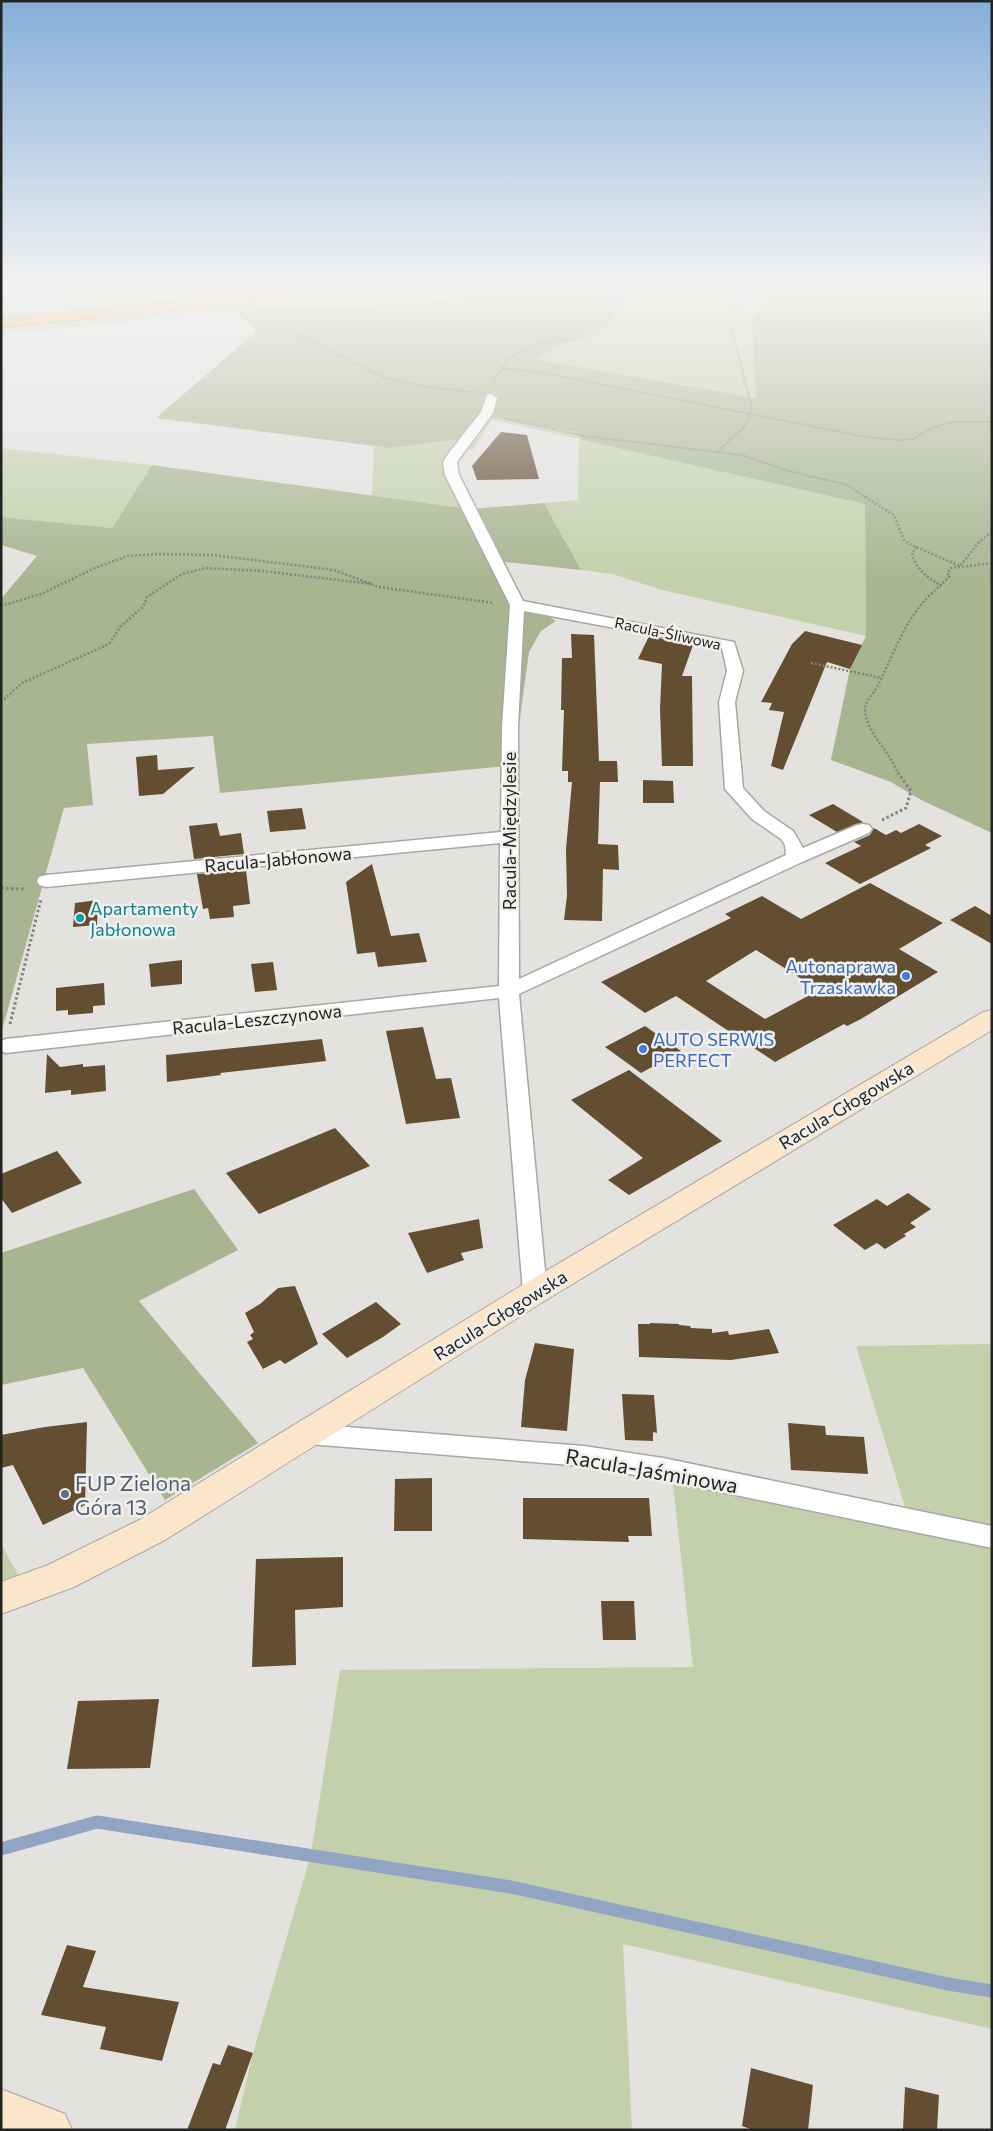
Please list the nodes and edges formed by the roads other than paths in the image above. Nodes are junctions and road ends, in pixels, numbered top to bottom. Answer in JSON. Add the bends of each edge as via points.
{"nodes":[{"id":1,"x":489,"y":405,"type":"road end"},
{"id":2,"x":517,"y":605,"type":"junction"},
{"id":3,"x":864,"y":829,"type":"road end"},
{"id":4,"x":509,"y":838,"type":"junction"},
{"id":5,"x":795,"y":858,"type":"junction"},
{"id":6,"x":46,"y":881,"type":"road end"},
{"id":7,"x":509,"y":991,"type":"junction"},
{"id":8,"x":992,"y":1018,"type":"edge"},
{"id":9,"x":6,"y":1046,"type":"road end"},
{"id":10,"x":535,"y":1292,"type":"junction"},
{"id":11,"x":309,"y":1434,"type":"junction"},
{"id":12,"x":992,"y":1537,"type":"edge"},
{"id":13,"x":1,"y":1598,"type":"edge"},
{"id":14,"x":1,"y":2112,"type":"edge"},
{"id":15,"x":48,"y":2130,"type":"edge"}],
"edges":[{"from":1,"to":2,"type":"street","name":"Racula-Międzylesie","via":[[450,462]]},
{"from":2,"to":4,"type":"street","name":"Racula-Międzylesie","via":[[510,727]]},
{"from":2,"to":5,"type":"street","name":"Racula-Śliwowa","via":[[729,645],[735,671],[727,702],[734,789],[758,815],[787,835],[794,845]]},
{"from":3,"to":5,"type":"street"},
{"from":4,"to":6,"type":"street","name":"Racula-Jabłonowa"},
{"from":4,"to":7,"type":"street","name":"Racula-Międzylesie"},
{"from":5,"to":7,"type":"street"},
{"from":7,"to":9,"type":"street","name":"Racula-Leszczynowa"},
{"from":7,"to":10,"type":"street","name":"Racula-Międzylesie"},
{"from":8,"to":10,"type":"street","name":"Racula-Głogowska"},
{"from":10,"to":11,"type":"street","name":"Racula-Głogowska"},
{"from":11,"to":12,"type":"street","name":"Racula-Jaśminowa","via":[[584,1456],[663,1469]]},
{"from":11,"to":13,"type":"street","name":"Racula-Głogowska","via":[[152,1530],[61,1576]]},
{"from":14,"to":15,"type":"street"}]}
